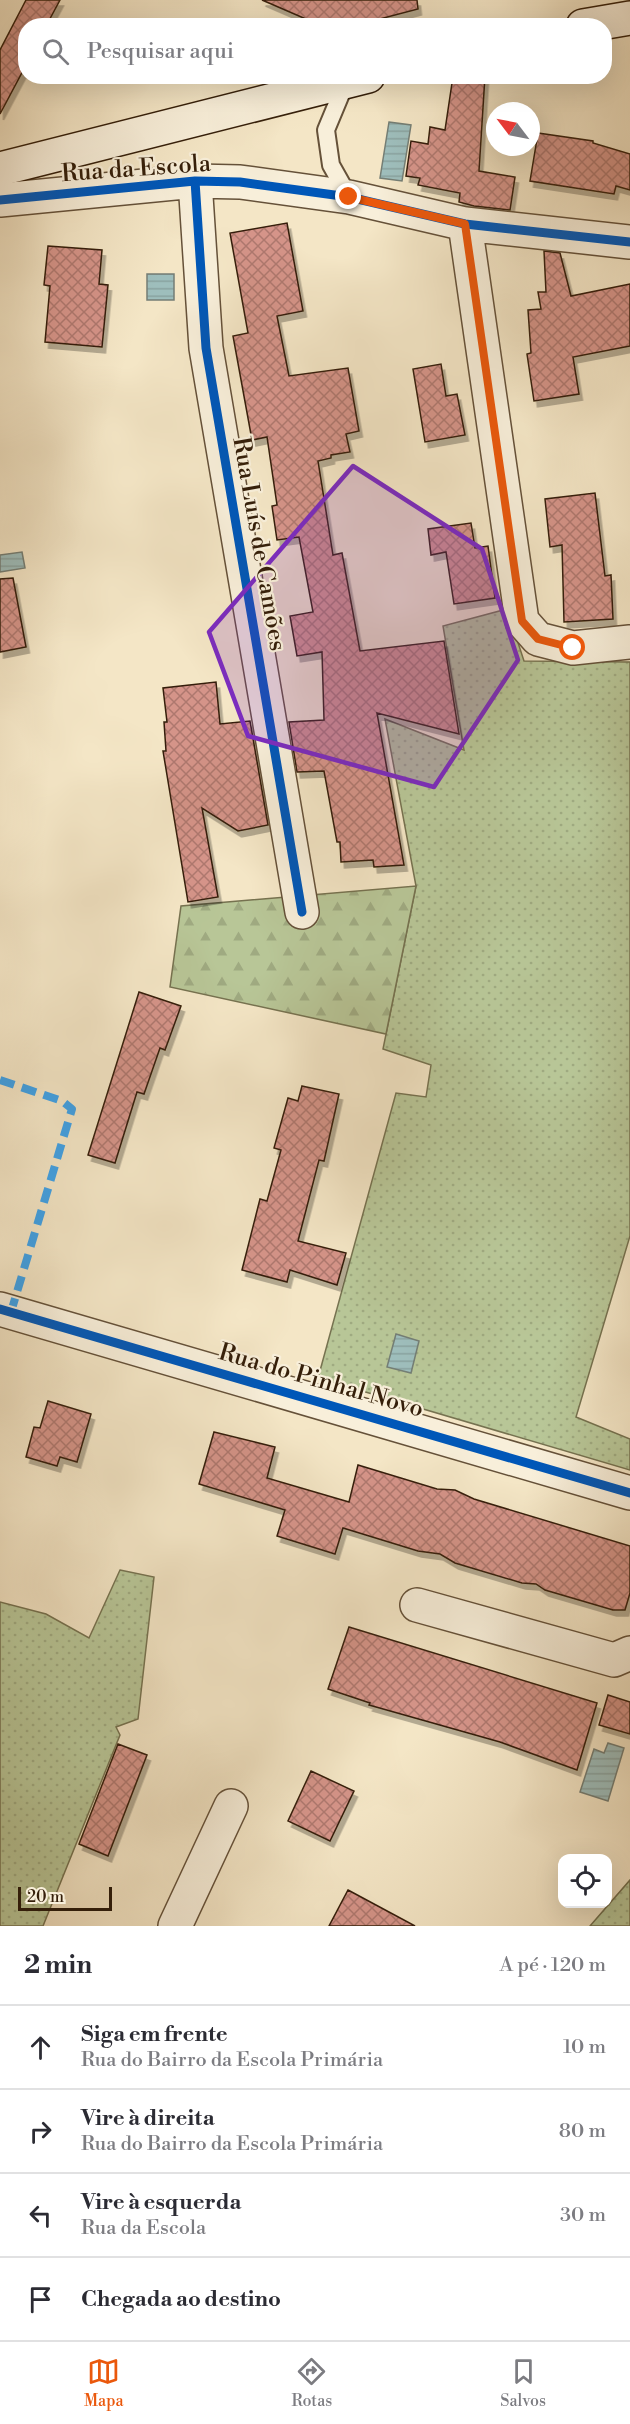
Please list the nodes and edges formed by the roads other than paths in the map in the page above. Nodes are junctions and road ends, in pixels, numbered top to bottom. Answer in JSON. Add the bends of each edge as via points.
{"nodes":[{"id":1,"x":630,"y":18,"type":"edge"},
{"id":2,"x":612,"y":21,"type":"edge"},
{"id":3,"x":337,"y":84,"type":"edge"},
{"id":4,"x":354,"y":84,"type":"edge"},
{"id":5,"x":0,"y":169,"type":"edge"},
{"id":6,"x":195,"y":181,"type":"junction"},
{"id":7,"x":349,"y":197,"type":"junction"},
{"id":8,"x":0,"y":200,"type":"edge"},
{"id":9,"x":465,"y":224,"type":"junction"},
{"id":10,"x":630,"y":242,"type":"edge"},
{"id":11,"x":630,"y":642,"type":"edge"},
{"id":12,"x":302,"y":912,"type":"dead end"},
{"id":13,"x":0,"y":1309,"type":"edge"},
{"id":14,"x":630,"y":1493,"type":"edge"},
{"id":15,"x":417,"y":1605,"type":"dead end"},
{"id":16,"x":630,"y":1653,"type":"edge"},
{"id":17,"x":231,"y":1806,"type":"dead end"},
{"id":18,"x":176,"y":1926,"type":"edge"}],
"edges":[{"from":1,"to":2,"type":"street"},
{"from":3,"to":5,"type":"street"},
{"from":4,"to":7,"type":"lane","via":[[326,130],[331,165]]},
{"from":6,"to":7,"type":"street","name":"Rua da Escola","via":[[240,182]]},
{"from":6,"to":8,"type":"street","name":"Rua da Escola"},
{"from":6,"to":12,"type":"street","name":"Rua Luís de Camões","via":[[206,348]]},
{"from":7,"to":9,"type":"street","name":"Rua da Escola"},
{"from":9,"to":10,"type":"street","name":"Rua da Escola"},
{"from":9,"to":11,"type":"street","via":[[522,621],[538,639],[573,648]]},
{"from":13,"to":14,"type":"street","name":"Rua do Pinhal Novo"},
{"from":15,"to":16,"type":"street","via":[[614,1660]]},
{"from":17,"to":18,"type":"street"}]}
